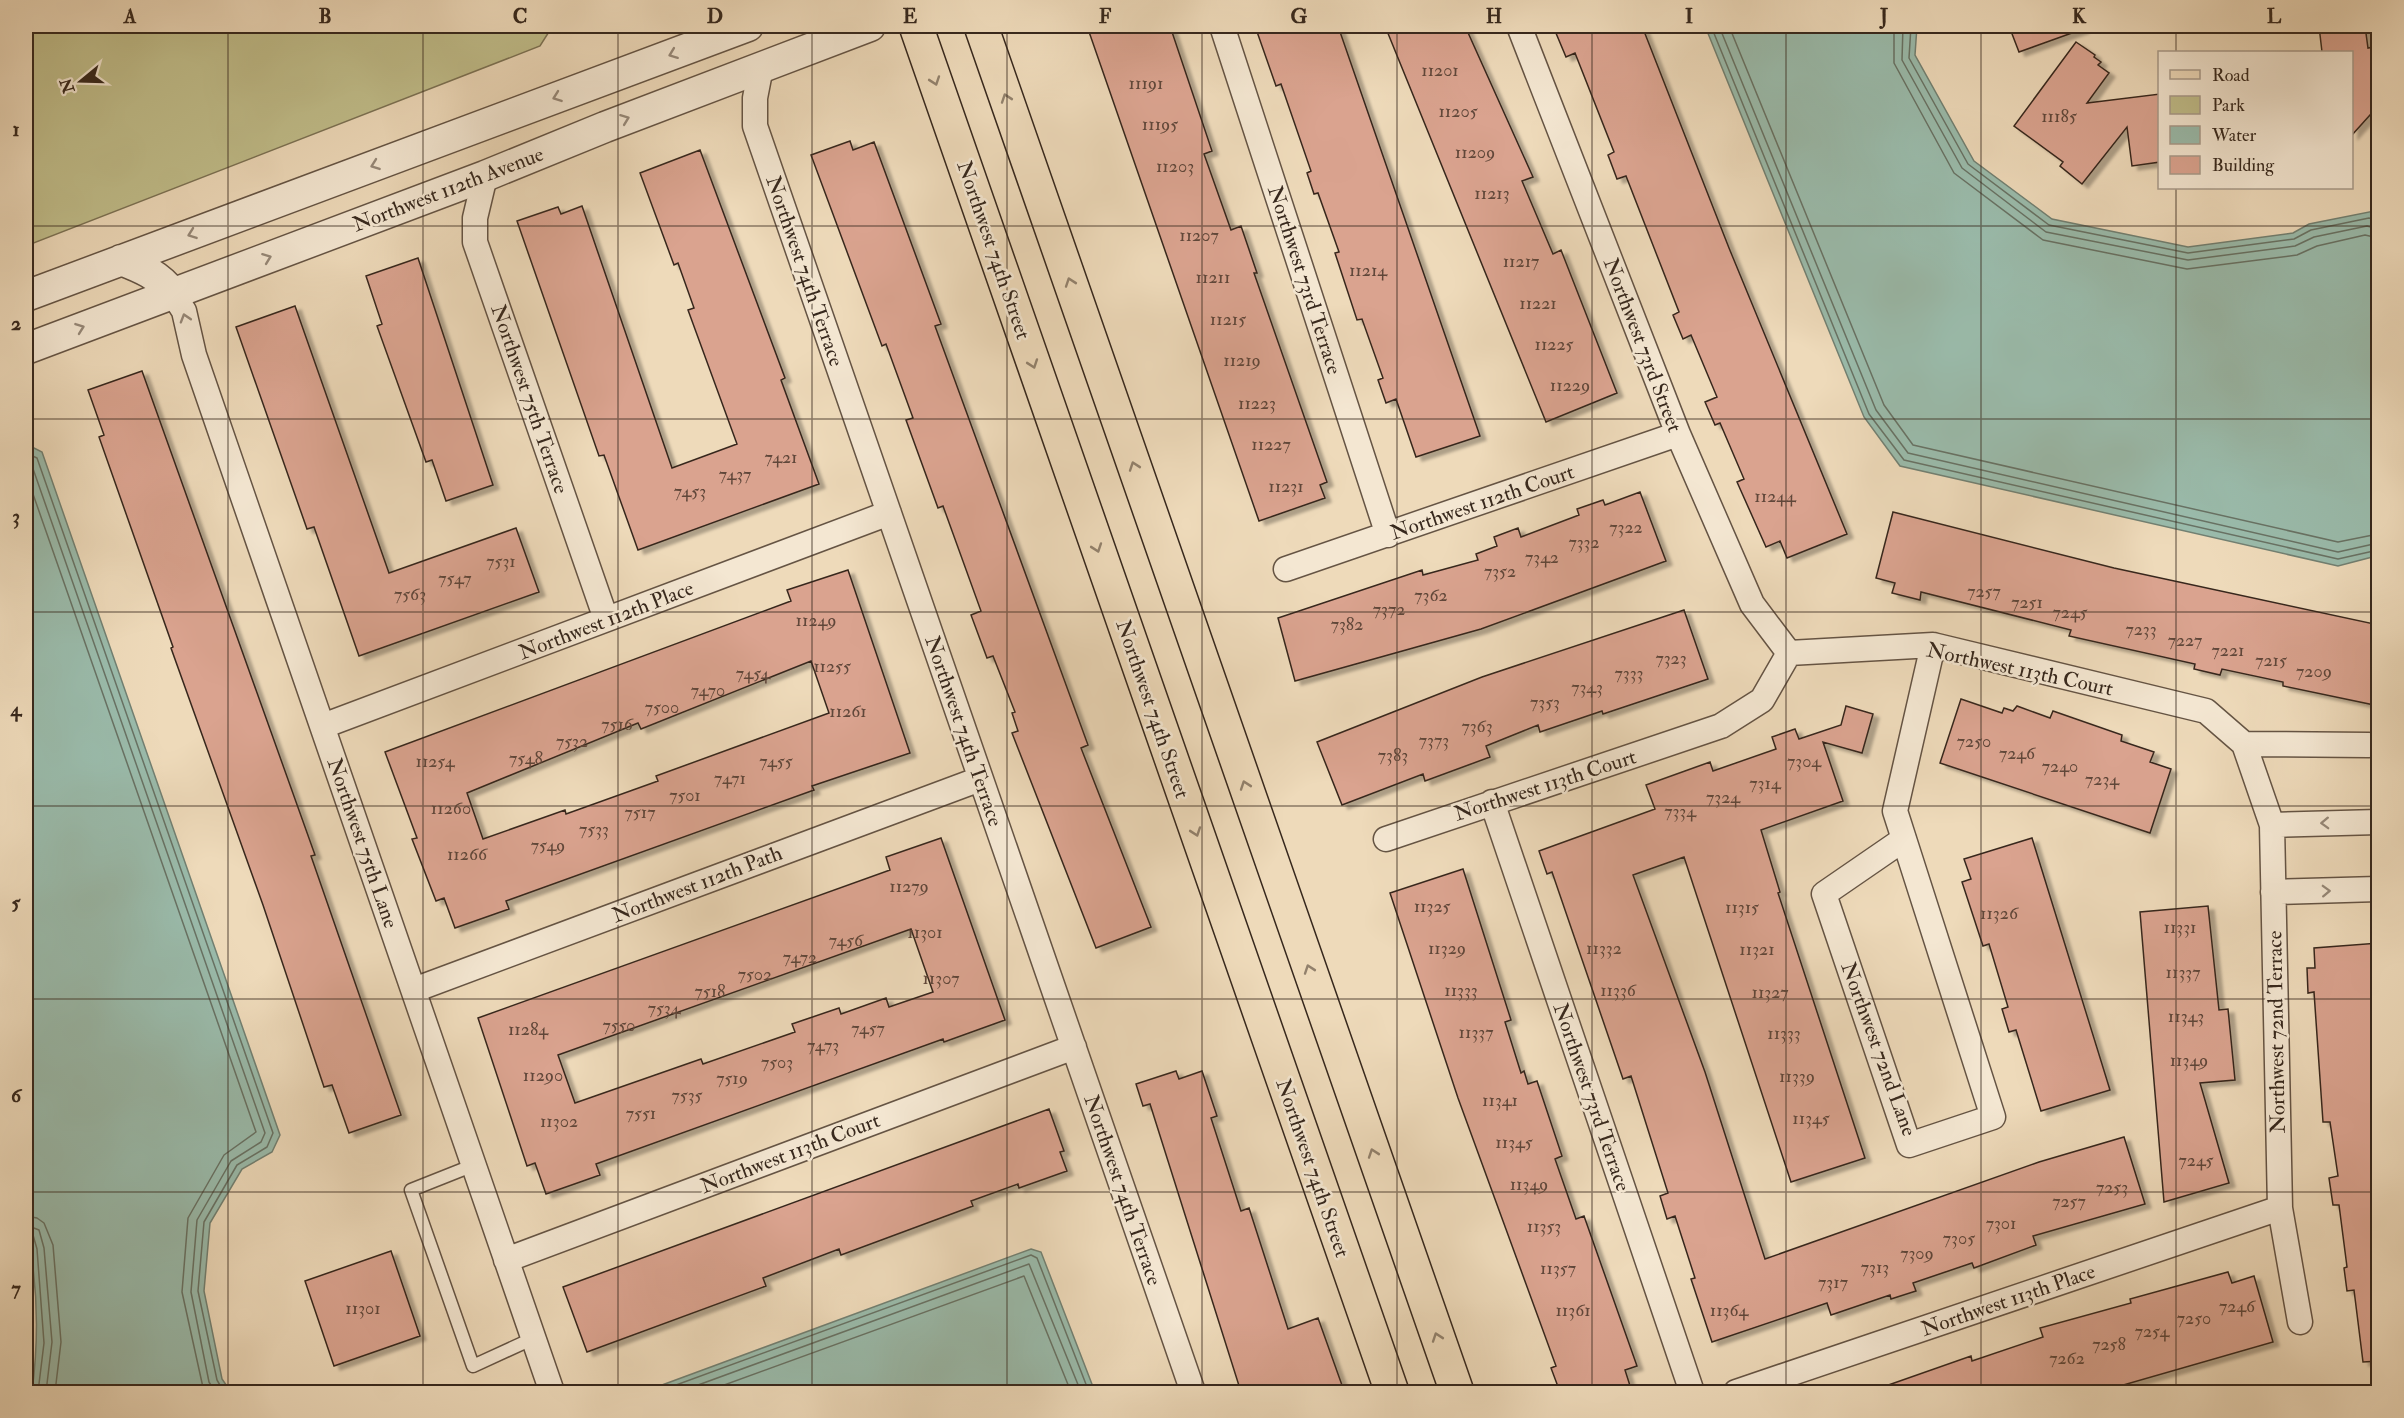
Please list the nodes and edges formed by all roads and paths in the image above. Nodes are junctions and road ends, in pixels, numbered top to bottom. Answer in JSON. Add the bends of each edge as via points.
{"nodes":[{"id":1,"x":747,"y":26,"type":"edge"},
{"id":2,"x":870,"y":26,"type":"edge"},
{"id":3,"x":916,"y":26,"type":"edge"},
{"id":4,"x":981,"y":26,"type":"edge"},
{"id":5,"x":1222,"y":26,"type":"edge"},
{"id":6,"x":1519,"y":26,"type":"edge"},
{"id":7,"x":761,"y":67,"type":"junction"},
{"id":8,"x":485,"y":176,"type":"junction"},
{"id":9,"x":121,"y":260,"type":"junction"},
{"id":10,"x":173,"y":294,"type":"junction"},
{"id":11,"x":26,"y":296,"type":"edge"},
{"id":12,"x":26,"y":349,"type":"edge"},
{"id":13,"x":1678,"y":434,"type":"junction"},
{"id":14,"x":889,"y":513,"type":"junction"},
{"id":15,"x":1388,"y":535,"type":"junction"},
{"id":16,"x":1286,"y":569,"type":"dead end"},
{"id":17,"x":606,"y":619,"type":"junction"},
{"id":18,"x":1933,"y":645,"type":"junction"},
{"id":19,"x":1789,"y":653,"type":"junction"},
{"id":20,"x":323,"y":726,"type":"junction"},
{"id":21,"x":2244,"y":744,"type":"junction"},
{"id":22,"x":2369,"y":745,"type":"dead end"},
{"id":23,"x":980,"y":778,"type":"junction"},
{"id":24,"x":1492,"y":802,"type":"junction"},
{"id":25,"x":2379,"y":822,"type":"edge"},
{"id":26,"x":2272,"y":825,"type":"junction"},
{"id":27,"x":1386,"y":839,"type":"dead end"},
{"id":28,"x":1904,"y":840,"type":"junction"},
{"id":29,"x":2379,"y":889,"type":"edge"},
{"id":30,"x":2273,"y":892,"type":"junction"},
{"id":31,"x":414,"y":990,"type":"junction"},
{"id":32,"x":1074,"y":1047,"type":"junction"},
{"id":33,"x":474,"y":1165,"type":"junction"},
{"id":34,"x":2280,"y":1208,"type":"junction"},
{"id":35,"x":506,"y":1260,"type":"junction"},
{"id":36,"x":2300,"y":1322,"type":"dead end"},
{"id":37,"x":534,"y":1338,"type":"junction"},
{"id":38,"x":552,"y":1392,"type":"edge"},
{"id":39,"x":1193,"y":1392,"type":"edge"},
{"id":40,"x":1392,"y":1392,"type":"edge"},
{"id":41,"x":1457,"y":1392,"type":"edge"},
{"id":42,"x":1692,"y":1392,"type":"edge"},
{"id":43,"x":1736,"y":1392,"type":"edge"}],
"edges":[{"from":1,"to":9,"type":"street","one_way":true},
{"from":2,"to":7,"type":"street","name":"Northwest 112th Avenue"},
{"from":3,"to":40,"type":"main road","name":"Northwest 74th Street","one_way":true},
{"from":41,"to":4,"type":"main road","one_way":true},
{"from":5,"to":15,"type":"street","name":"Northwest 73rd Terrace"},
{"from":6,"to":13,"type":"street","name":"Northwest 73rd Street"},
{"from":8,"to":7,"type":"street","name":"Northwest 112th Avenue","one_way":true},
{"from":7,"to":14,"type":"street","name":"Northwest 74th Terrace","via":[[753,113],[757,131]]},
{"from":10,"to":8,"type":"street","name":"Northwest 112th Avenue","one_way":true},
{"from":8,"to":17,"type":"street","name":"Northwest 75th Terrace","via":[[475,218],[475,242]]},
{"from":9,"to":10,"type":"street","via":[[146,270]]},
{"from":9,"to":11,"type":"street"},
{"from":12,"to":10,"type":"street","name":"Northwest 112th Avenue","one_way":true},
{"from":20,"to":10,"type":"street","name":"Northwest 75th Lane","one_way":true,"via":[[195,355],[184,311]]},
{"from":13,"to":15,"type":"street","name":"Northwest 112th Court"},
{"from":13,"to":19,"type":"street","name":"Northwest 73rd Street","via":[[1752,604]]},
{"from":14,"to":17,"type":"street","name":"Northwest 112th Place"},
{"from":14,"to":23,"type":"street","name":"Northwest 74th Terrace"},
{"from":15,"to":16,"type":"street","name":"Northwest 112th Court"},
{"from":17,"to":20,"type":"street","name":"Northwest 112th Place"},
{"from":18,"to":19,"type":"street","name":"Northwest 113th Court"},
{"from":18,"to":21,"type":"street","name":"Northwest 113th Court","via":[[2206,711]]},
{"from":18,"to":28,"type":"street","name":"Northwest 72nd Lane","via":[[1895,811]]},
{"from":19,"to":24,"type":"street","name":"Northwest 113th Court","via":[[1762,700],[1721,726]]},
{"from":20,"to":31,"type":"street","name":"Northwest 75th Lane"},
{"from":21,"to":22,"type":"street"},
{"from":21,"to":26,"type":"street","name":"Northwest 72nd Terrace"},
{"from":23,"to":31,"type":"street","name":"Northwest 112th Path"},
{"from":23,"to":32,"type":"street","name":"Northwest 74th Terrace"},
{"from":24,"to":27,"type":"street","name":"Northwest 113th Court"},
{"from":24,"to":42,"type":"street","name":"Northwest 73rd Terrace"},
{"from":25,"to":26,"type":"street","one_way":true},
{"from":26,"to":30,"type":"street","name":"Northwest 72nd Terrace"},
{"from":28,"to":28,"type":"street","name":"Northwest 72nd Lane","via":[[1994,1117],[1909,1145],[1824,894]]},
{"from":30,"to":29,"type":"street","one_way":true},
{"from":30,"to":34,"type":"street","name":"Northwest 72nd Terrace"},
{"from":31,"to":33,"type":"street","name":"Northwest 75th Lane"},
{"from":32,"to":35,"type":"street","name":"Northwest 113th Court"},
{"from":32,"to":39,"type":"street","name":"Northwest 74th Terrace"},
{"from":33,"to":35,"type":"street","name":"Northwest 75th Lane"},
{"from":33,"to":37,"type":"lane","via":[[411,1190],[473,1366]]},
{"from":34,"to":36,"type":"street","name":"Northwest 72nd Terrace"},
{"from":34,"to":43,"type":"street","name":"Northwest 113th Place"},
{"from":35,"to":37,"type":"street","name":"Northwest 75th Lane"},
{"from":37,"to":38,"type":"street","name":"Northwest 75th Lane"}]}
